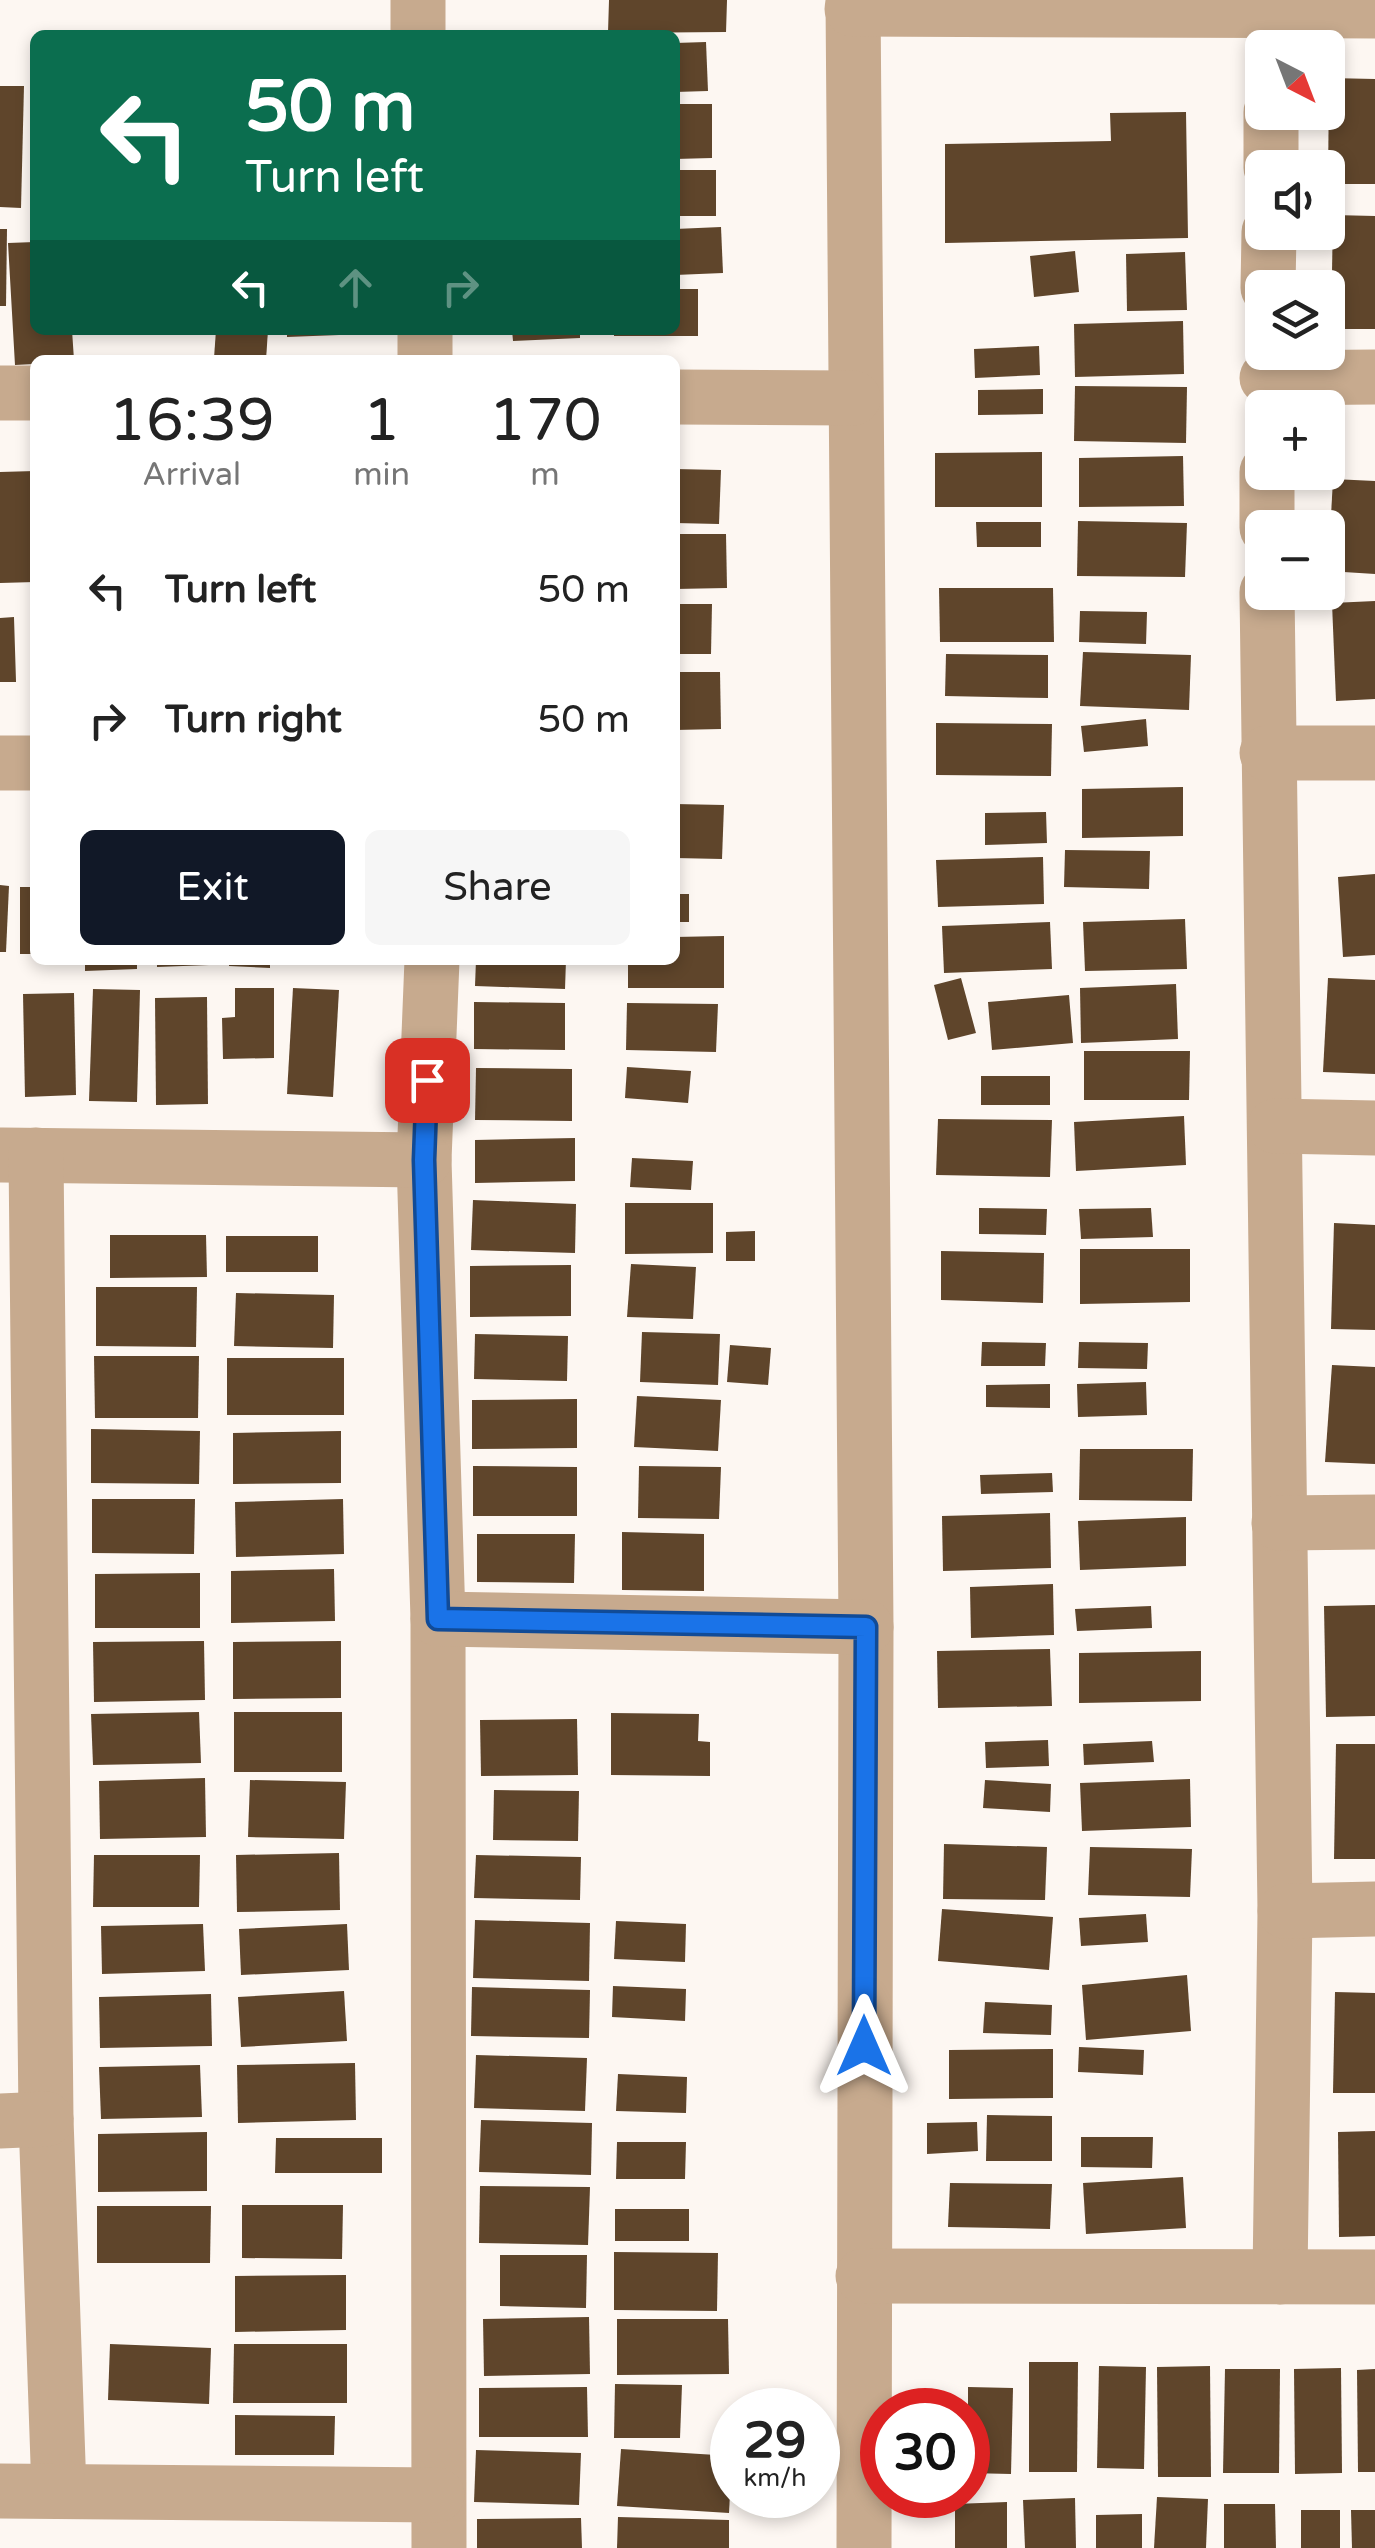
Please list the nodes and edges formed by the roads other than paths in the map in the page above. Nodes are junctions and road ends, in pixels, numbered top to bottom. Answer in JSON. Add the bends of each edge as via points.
{"nodes":[{"id":1,"x":418,"y":0,"type":"edge"},
{"id":2,"x":852,"y":4,"type":"edge"},
{"id":3,"x":1375,"y":11,"type":"edge"},
{"id":4,"x":418,"y":30,"type":"edge"},
{"id":5,"x":1273,"y":30,"type":"edge"},
{"id":6,"x":1375,"y":377,"type":"edge"},
{"id":7,"x":1267,"y":379,"type":"edge"},
{"id":8,"x":0,"y":393,"type":"edge"},
{"id":9,"x":30,"y":393,"type":"edge"},
{"id":10,"x":680,"y":397,"type":"edge"},
{"id":11,"x":853,"y":398,"type":"junction"},
{"id":12,"x":1267,"y":610,"type":"edge"},
{"id":13,"x":1267,"y":753,"type":"junction"},
{"id":14,"x":1375,"y":753,"type":"edge"},
{"id":15,"x":0,"y":763,"type":"edge"},
{"id":16,"x":30,"y":763,"type":"edge"},
{"id":17,"x":432,"y":965,"type":"edge"},
{"id":18,"x":1275,"y":1126,"type":"junction"},
{"id":19,"x":1375,"y":1128,"type":"edge"},
{"id":20,"x":18,"y":1155,"type":"edge"},
{"id":21,"x":424,"y":1160,"type":"junction"},
{"id":22,"x":1375,"y":1522,"type":"edge"},
{"id":23,"x":1279,"y":1523,"type":"junction"},
{"id":24,"x":438,"y":1619,"type":"junction"},
{"id":25,"x":866,"y":1627,"type":"junction"},
{"id":26,"x":1375,"y":1909,"type":"edge"},
{"id":27,"x":1285,"y":1911,"type":"junction"},
{"id":28,"x":23,"y":2120,"type":"edge"},
{"id":29,"x":862,"y":2276,"type":"junction"},
{"id":30,"x":1280,"y":2277,"type":"junction"},
{"id":31,"x":1375,"y":2277,"type":"edge"},
{"id":32,"x":60,"y":2490,"type":"junction"},
{"id":33,"x":0,"y":2491,"type":"edge"},
{"id":34,"x":437,"y":2494,"type":"junction"},
{"id":35,"x":439,"y":2548,"type":"edge"},
{"id":36,"x":864,"y":2548,"type":"edge"}],
"edges":[{"from":1,"to":4,"type":"street"},
{"from":2,"to":5,"type":"street"},
{"from":2,"to":11,"type":"street"},
{"from":3,"to":5,"type":"street"},
{"from":6,"to":7,"type":"street"},
{"from":8,"to":9,"type":"street"},
{"from":10,"to":11,"type":"street"},
{"from":11,"to":25,"type":"street"},
{"from":12,"to":13,"type":"street"},
{"from":13,"to":14,"type":"street"},
{"from":13,"to":18,"type":"street"},
{"from":15,"to":16,"type":"street"},
{"from":17,"to":21,"type":"street"},
{"from":18,"to":19,"type":"street"},
{"from":18,"to":23,"type":"street"},
{"from":20,"to":21,"type":"street"},
{"from":20,"to":28,"type":"street"},
{"from":21,"to":24,"type":"street"},
{"from":22,"to":23,"type":"street"},
{"from":23,"to":27,"type":"street"},
{"from":24,"to":25,"type":"street"},
{"from":24,"to":34,"type":"street"},
{"from":25,"to":29,"type":"street"},
{"from":26,"to":27,"type":"street"},
{"from":27,"to":30,"type":"street"},
{"from":28,"to":32,"type":"street"},
{"from":29,"to":30,"type":"street"},
{"from":29,"to":36,"type":"street"},
{"from":30,"to":31,"type":"street"},
{"from":32,"to":33,"type":"street"},
{"from":32,"to":34,"type":"street"},
{"from":34,"to":35,"type":"street"}]}
